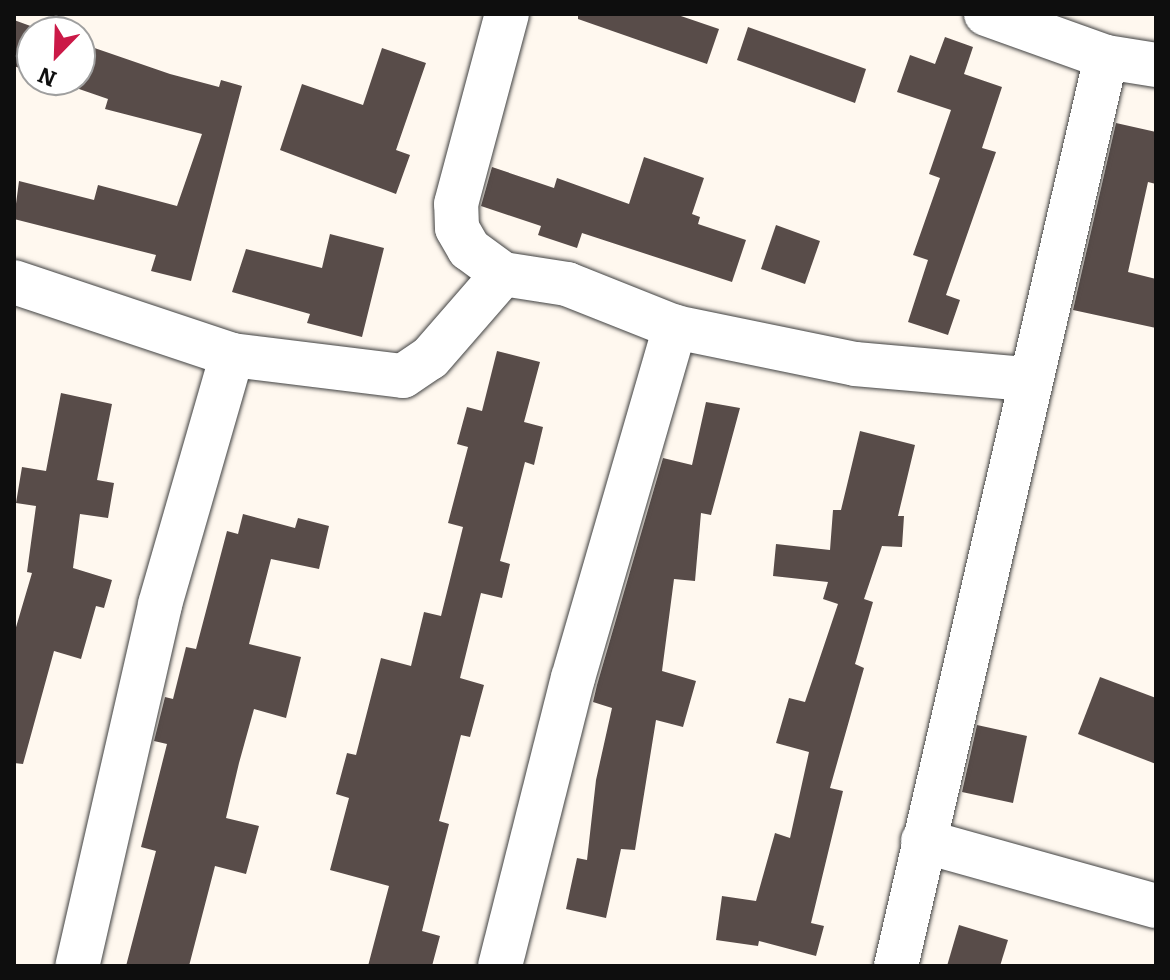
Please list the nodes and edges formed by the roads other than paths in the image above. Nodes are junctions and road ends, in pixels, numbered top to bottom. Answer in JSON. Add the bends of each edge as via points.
{"nodes":[{"id":1,"x":507,"y":14,"type":"edge"},
{"id":2,"x":986,"y":14,"type":"edge"},
{"id":3,"x":1106,"y":57,"type":"junction"},
{"id":4,"x":1156,"y":65,"type":"edge"},
{"id":5,"x":503,"y":274,"type":"junction"},
{"id":6,"x":14,"y":282,"type":"edge"},
{"id":7,"x":675,"y":327,"type":"junction"},
{"id":8,"x":232,"y":355,"type":"junction"},
{"id":9,"x":1027,"y":379,"type":"junction"},
{"id":10,"x":923,"y":841,"type":"junction"},
{"id":11,"x":1156,"y":906,"type":"edge"},
{"id":12,"x":77,"y":966,"type":"edge"},
{"id":13,"x":500,"y":966,"type":"edge"},
{"id":14,"x":896,"y":966,"type":"edge"}],
"edges":[{"from":1,"to":5,"type":"street","via":[[456,204],[457,228],[469,249]]},
{"from":2,"to":3,"type":"street"},
{"from":3,"to":4,"type":"street"},
{"from":3,"to":9,"type":"street"},
{"from":5,"to":7,"type":"street","via":[[567,284]]},
{"from":5,"to":8,"type":"street","via":[[430,358],[403,376]]},
{"from":6,"to":8,"type":"street"},
{"from":7,"to":9,"type":"street","via":[[855,364]]},
{"from":7,"to":13,"type":"street","via":[[573,678]]},
{"from":8,"to":12,"type":"street","via":[[160,605]]},
{"from":9,"to":10,"type":"street"},
{"from":10,"to":11,"type":"street"},
{"from":10,"to":14,"type":"street"}]}
